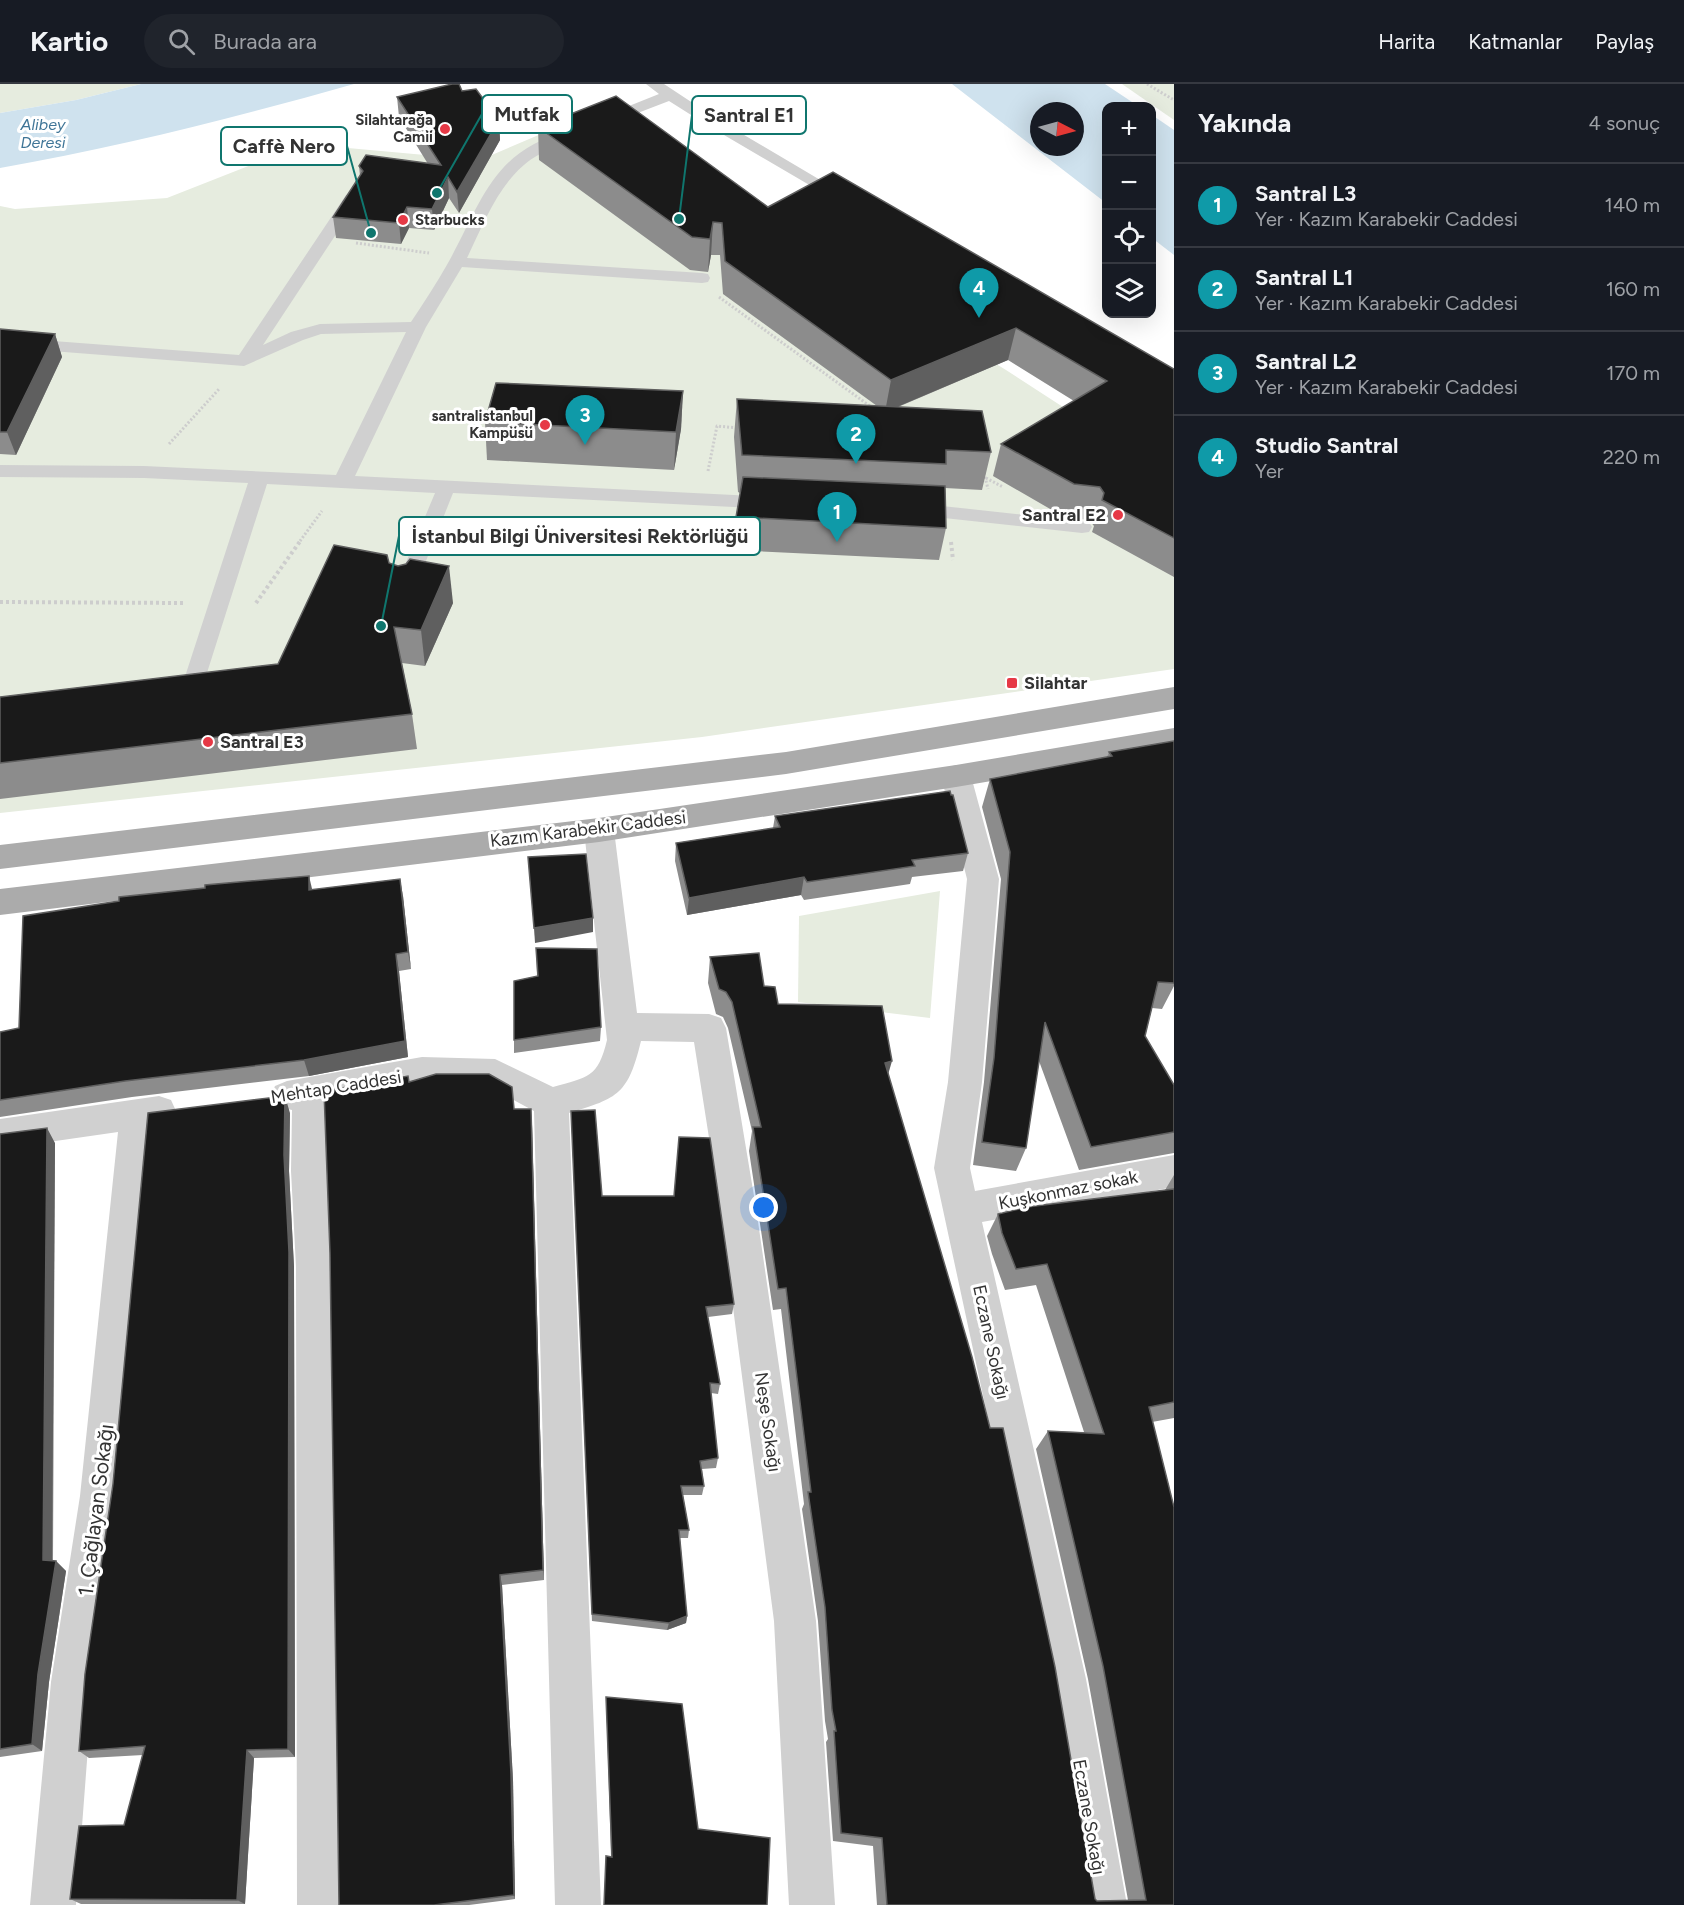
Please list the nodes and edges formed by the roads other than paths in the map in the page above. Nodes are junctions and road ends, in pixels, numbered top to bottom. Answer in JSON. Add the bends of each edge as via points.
{"nodes":[{"id":1,"x":654,"y":84,"type":"edge"},
{"id":2,"x":670,"y":95,"type":"junction"},
{"id":3,"x":356,"y":191,"type":"edge"},
{"id":4,"x":855,"y":205,"type":"edge"},
{"id":5,"x":458,"y":259,"type":"junction"},
{"id":6,"x":697,"y":278,"type":"edge"},
{"id":7,"x":417,"y":327,"type":"junction"},
{"id":8,"x":0,"y":342,"type":"edge"},
{"id":9,"x":244,"y":361,"type":"junction"},
{"id":10,"x":0,"y":471,"type":"edge"},
{"id":11,"x":259,"y":479,"type":"junction"},
{"id":12,"x":342,"y":483,"type":"junction"},
{"id":13,"x":446,"y":488,"type":"junction"},
{"id":14,"x":792,"y":504,"type":"edge"},
{"id":15,"x":894,"y":508,"type":"edge"},
{"id":16,"x":1082,"y":527,"type":"edge"},
{"id":17,"x":403,"y":593,"type":"edge"},
{"id":18,"x":1174,"y":698,"type":"edge"},
{"id":19,"x":164,"y":700,"type":"edge"},
{"id":20,"x":1174,"y":739,"type":"edge"},
{"id":21,"x":957,"y":776,"type":"junction"},
{"id":22,"x":599,"y":830,"type":"junction"},
{"id":23,"x":0,"y":857,"type":"edge"},
{"id":24,"x":0,"y":902,"type":"edge"},
{"id":25,"x":623,"y":1027,"type":"junction"},
{"id":26,"x":309,"y":1094,"type":"junction"},
{"id":27,"x":251,"y":1100,"type":"edge"},
{"id":28,"x":552,"y":1103,"type":"junction"},
{"id":29,"x":194,"y":1107,"type":"edge"},
{"id":30,"x":137,"y":1114,"type":"junction"},
{"id":31,"x":0,"y":1134,"type":"edge"},
{"id":32,"x":1174,"y":1171,"type":"edge"},
{"id":33,"x":962,"y":1210,"type":"junction"},
{"id":34,"x":53,"y":1905,"type":"edge"},
{"id":35,"x":320,"y":1905,"type":"edge"},
{"id":36,"x":578,"y":1905,"type":"edge"},
{"id":37,"x":812,"y":1905,"type":"edge"},
{"id":38,"x":1104,"y":1905,"type":"edge"}],
"edges":[{"from":1,"to":2,"type":"lane"},
{"from":2,"to":4,"type":"lane"},
{"from":2,"to":5,"type":"lane","via":[[533,151],[507,172],[483,207]]},
{"from":3,"to":9,"type":"lane"},
{"from":5,"to":6,"type":"lane"},
{"from":5,"to":7,"type":"lane"},
{"from":7,"to":9,"type":"lane","via":[[320,330],[297,336]]},
{"from":7,"to":12,"type":"lane"},
{"from":8,"to":9,"type":"lane"},
{"from":10,"to":11,"type":"lane","via":[[144,471]]},
{"from":11,"to":12,"type":"lane"},
{"from":11,"to":19,"type":"lane","via":[[188,698]]},
{"from":12,"to":13,"type":"lane"},
{"from":13,"to":14,"type":"lane"},
{"from":13,"to":17,"type":"lane"},
{"from":15,"to":16,"type":"lane"},
{"from":18,"to":23,"type":"main road","via":[[786,763]]},
{"from":20,"to":21,"type":"main road","name":"Kazım Karabekir Caddesi"},
{"from":21,"to":22,"type":"main road","name":"Kazım Karabekir Caddesi"},
{"from":21,"to":33,"type":"street","name":"Eczane Sokağı","via":[[983,879],[965,1082],[952,1168]]},
{"from":22,"to":24,"type":"main road","name":"Kazım Karabekir Caddesi"},
{"from":22,"to":25,"type":"street"},
{"from":25,"to":28,"type":"street","via":[[617,1069],[598,1089]]},
{"from":25,"to":37,"type":"street","name":"Neşe Sokağı","via":[[709,1028],[795,1621]]},
{"from":26,"to":27,"type":"street","name":"Mehtap Caddesi"},
{"from":26,"to":28,"type":"street","name":"Mehtap Caddesi","via":[[422,1072],[495,1074]]},
{"from":26,"to":35,"type":"street"},
{"from":28,"to":36,"type":"street"},
{"from":29,"to":30,"type":"street"},
{"from":30,"to":31,"type":"street"},
{"from":30,"to":34,"type":"street","name":"1. Çağlayan Sokağı","via":[[100,1496],[72,1682]]},
{"from":32,"to":33,"type":"street","name":"Kuşkonmaz sokak"},
{"from":33,"to":38,"type":"street","name":"Eczane Sokağı","via":[[1065,1679]]}]}
